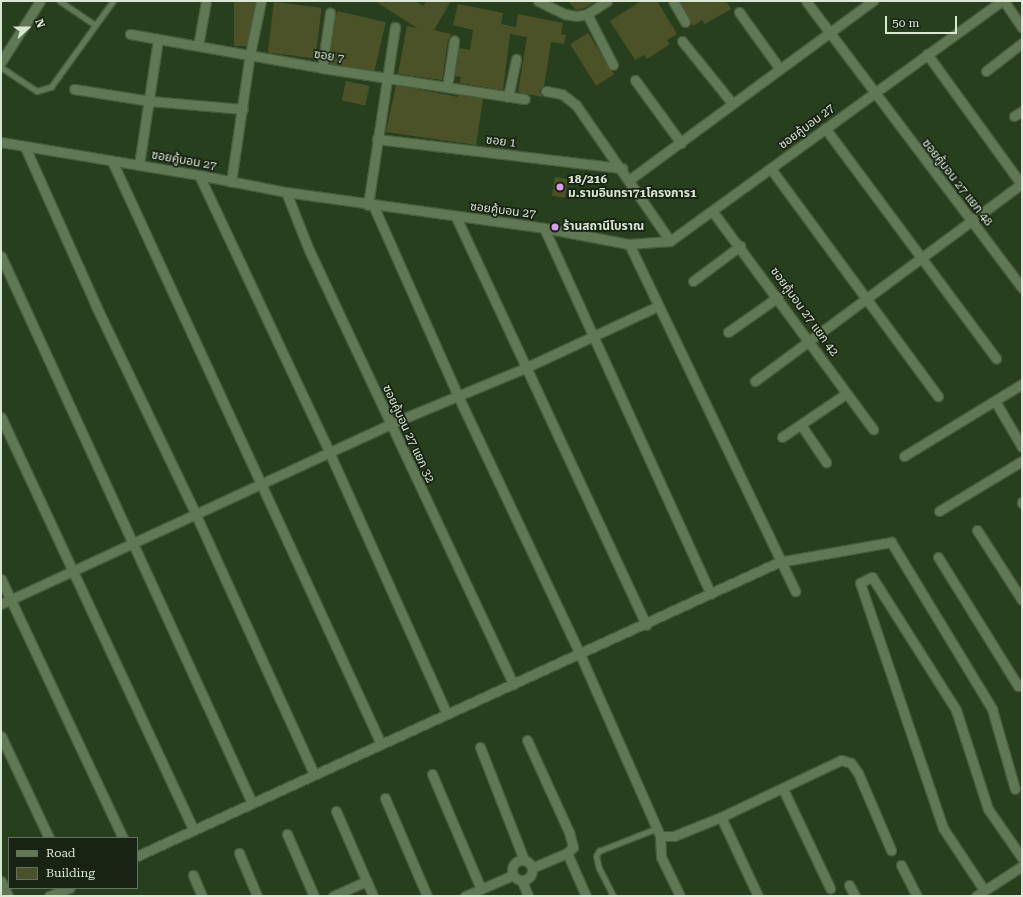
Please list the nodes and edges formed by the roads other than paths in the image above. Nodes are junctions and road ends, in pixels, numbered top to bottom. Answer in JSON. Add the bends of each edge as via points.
{"nodes":[{"id":1,"x":40,"y":1,"type":"edge"},
{"id":2,"x":60,"y":1,"type":"edge"},
{"id":3,"x":113,"y":1,"type":"edge"},
{"id":4,"x":206,"y":1,"type":"edge"},
{"id":5,"x":261,"y":1,"type":"edge"},
{"id":6,"x":538,"y":1,"type":"edge"},
{"id":7,"x":608,"y":1,"type":"edge"},
{"id":8,"x":673,"y":1,"type":"edge"},
{"id":9,"x":806,"y":1,"type":"edge"},
{"id":10,"x":873,"y":1,"type":"edge"},
{"id":11,"x":1002,"y":1,"type":"edge"},
{"id":12,"x":739,"y":12,"type":"dead end"},
{"id":13,"x":330,"y":14,"type":"dead end"},
{"id":14,"x":587,"y":14,"type":"junction"},
{"id":15,"x":685,"y":22,"type":"dead end"},
{"id":16,"x":94,"y":24,"type":"junction"},
{"id":17,"x":395,"y":27,"type":"dead end"},
{"id":18,"x":1022,"y":28,"type":"edge"},
{"id":19,"x":130,"y":34,"type":"dead end"},
{"id":20,"x":830,"y":35,"type":"junction"},
{"id":21,"x":158,"y":39,"type":"junction"},
{"id":22,"x":454,"y":41,"type":"dead end"},
{"id":23,"x":682,"y":41,"type":"dead end"},
{"id":24,"x":1022,"y":44,"type":"edge"},
{"id":25,"x":198,"y":46,"type":"junction"},
{"id":26,"x":250,"y":54,"type":"junction"},
{"id":27,"x":927,"y":54,"type":"junction"},
{"id":28,"x":516,"y":59,"type":"dead end"},
{"id":29,"x":1,"y":62,"type":"edge"},
{"id":30,"x":613,"y":65,"type":"dead end"},
{"id":31,"x":1,"y":67,"type":"edge"},
{"id":32,"x":322,"y":68,"type":"junction"},
{"id":33,"x":780,"y":69,"type":"junction"},
{"id":34,"x":986,"y":71,"type":"dead end"},
{"id":35,"x":386,"y":77,"type":"junction"},
{"id":36,"x":635,"y":80,"type":"dead end"},
{"id":37,"x":446,"y":87,"type":"junction"},
{"id":38,"x":74,"y":89,"type":"dead end"},
{"id":39,"x":546,"y":91,"type":"dead end"},
{"id":40,"x":873,"y":93,"type":"junction"},
{"id":41,"x":508,"y":97,"type":"junction"},
{"id":42,"x":525,"y":100,"type":"dead end"},
{"id":43,"x":150,"y":101,"type":"junction"},
{"id":44,"x":732,"y":104,"type":"junction"},
{"id":45,"x":243,"y":109,"type":"junction"},
{"id":46,"x":1022,"y":111,"type":"edge"},
{"id":47,"x":1014,"y":116,"type":"dead end"},
{"id":48,"x":825,"y":128,"type":"junction"},
{"id":49,"x":377,"y":139,"type":"junction"},
{"id":50,"x":1,"y":142,"type":"edge"},
{"id":51,"x":681,"y":143,"type":"junction"},
{"id":52,"x":25,"y":147,"type":"junction"},
{"id":53,"x":112,"y":161,"type":"junction"},
{"id":54,"x":139,"y":165,"type":"junction"},
{"id":55,"x":622,"y":168,"type":"junction"},
{"id":56,"x":771,"y":169,"type":"junction"},
{"id":57,"x":199,"y":174,"type":"junction"},
{"id":58,"x":629,"y":180,"type":"junction"},
{"id":59,"x":231,"y":182,"type":"junction"},
{"id":60,"x":1022,"y":184,"type":"edge"},
{"id":61,"x":286,"y":192,"type":"junction"},
{"id":62,"x":370,"y":205,"type":"junction"},
{"id":63,"x":713,"y":212,"type":"junction"},
{"id":64,"x":456,"y":217,"type":"junction"},
{"id":65,"x":972,"y":222,"type":"junction"},
{"id":66,"x":544,"y":228,"type":"junction"},
{"id":67,"x":670,"y":241,"type":"junction"},
{"id":68,"x":629,"y":244,"type":"junction"},
{"id":69,"x":740,"y":246,"type":"junction"},
{"id":70,"x":1,"y":256,"type":"edge"},
{"id":71,"x":924,"y":257,"type":"junction"},
{"id":72,"x":693,"y":281,"type":"dead end"},
{"id":73,"x":1022,"y":288,"type":"edge"},
{"id":74,"x":778,"y":297,"type":"junction"},
{"id":75,"x":867,"y":300,"type":"junction"},
{"id":76,"x":658,"y":306,"type":"junction"},
{"id":77,"x":728,"y":332,"type":"dead end"},
{"id":78,"x":593,"y":336,"type":"junction"},
{"id":79,"x":811,"y":342,"type":"junction"},
{"id":80,"x":996,"y":358,"type":"dead end"},
{"id":81,"x":525,"y":368,"type":"junction"},
{"id":82,"x":754,"y":381,"type":"dead end"},
{"id":83,"x":1022,"y":384,"type":"edge"},
{"id":84,"x":847,"y":393,"type":"junction"},
{"id":85,"x":458,"y":396,"type":"junction"},
{"id":86,"x":938,"y":396,"type":"dead end"},
{"id":87,"x":995,"y":401,"type":"junction"},
{"id":88,"x":1,"y":417,"type":"edge"},
{"id":89,"x":390,"y":424,"type":"junction"},
{"id":90,"x":801,"y":424,"type":"junction"},
{"id":91,"x":873,"y":429,"type":"dead end"},
{"id":92,"x":782,"y":437,"type":"dead end"},
{"id":93,"x":1022,"y":447,"type":"edge"},
{"id":94,"x":330,"y":454,"type":"junction"},
{"id":95,"x":904,"y":456,"type":"dead end"},
{"id":96,"x":1022,"y":461,"type":"edge"},
{"id":97,"x":826,"y":462,"type":"dead end"},
{"id":98,"x":262,"y":484,"type":"junction"},
{"id":99,"x":939,"y":511,"type":"dead end"},
{"id":100,"x":196,"y":515,"type":"junction"},
{"id":101,"x":977,"y":530,"type":"dead end"},
{"id":102,"x":134,"y":544,"type":"junction"},
{"id":103,"x":938,"y":557,"type":"dead end"},
{"id":104,"x":780,"y":562,"type":"junction"},
{"id":105,"x":73,"y":572,"type":"junction"},
{"id":106,"x":1,"y":579,"type":"edge"},
{"id":107,"x":795,"y":591,"type":"dead end"},
{"id":108,"x":711,"y":594,"type":"junction"},
{"id":109,"x":11,"y":599,"type":"junction"},
{"id":110,"x":1022,"y":600,"type":"edge"},
{"id":111,"x":1,"y":604,"type":"edge"},
{"id":112,"x":646,"y":625,"type":"junction"},
{"id":113,"x":579,"y":652,"type":"junction"},
{"id":114,"x":513,"y":684,"type":"junction"},
{"id":115,"x":1022,"y":684,"type":"edge"},
{"id":116,"x":447,"y":714,"type":"junction"},
{"id":117,"x":1,"y":736,"type":"edge"},
{"id":118,"x":527,"y":740,"type":"dead end"},
{"id":119,"x":381,"y":744,"type":"junction"},
{"id":120,"x":480,"y":747,"type":"dead end"},
{"id":121,"x":314,"y":774,"type":"junction"},
{"id":122,"x":432,"y":774,"type":"dead end"},
{"id":123,"x":783,"y":789,"type":"junction"},
{"id":124,"x":1015,"y":789,"type":"dead end"},
{"id":125,"x":385,"y":798,"type":"dead end"},
{"id":126,"x":252,"y":803,"type":"junction"},
{"id":127,"x":336,"y":810,"type":"dead end"},
{"id":128,"x":721,"y":817,"type":"junction"},
{"id":129,"x":194,"y":830,"type":"junction"},
{"id":130,"x":657,"y":832,"type":"junction"},
{"id":131,"x":287,"y":834,"type":"dead end"},
{"id":132,"x":49,"y":837,"type":"edge"},
{"id":133,"x":123,"y":837,"type":"edge"},
{"id":134,"x":890,"y":850,"type":"dead end"},
{"id":135,"x":567,"y":853,"type":"junction"},
{"id":136,"x":239,"y":854,"type":"dead end"},
{"id":137,"x":138,"y":856,"type":"edge"},
{"id":138,"x":1022,"y":858,"type":"edge"},
{"id":139,"x":524,"y":860,"type":"junction"},
{"id":140,"x":901,"y":865,"type":"dead end"},
{"id":141,"x":1022,"y":866,"type":"edge"},
{"id":142,"x":532,"y":868,"type":"junction"},
{"id":143,"x":193,"y":875,"type":"dead end"},
{"id":144,"x":512,"y":875,"type":"junction"},
{"id":145,"x":1,"y":881,"type":"edge"},
{"id":146,"x":367,"y":881,"type":"junction"},
{"id":147,"x":522,"y":881,"type":"junction"},
{"id":148,"x":849,"y":885,"type":"dead end"},
{"id":149,"x":830,"y":888,"type":"dead end"},
{"id":150,"x":67,"y":889,"type":"edge"},
{"id":151,"x":481,"y":889,"type":"junction"},
{"id":152,"x":980,"y":893,"type":"edge"},
{"id":153,"x":5,"y":894,"type":"edge"},
{"id":154,"x":468,"y":895,"type":"edge"},
{"id":155,"x":49,"y":896,"type":"edge"},
{"id":156,"x":202,"y":896,"type":"edge"},
{"id":157,"x":257,"y":896,"type":"edge"},
{"id":158,"x":314,"y":896,"type":"edge"},
{"id":159,"x":333,"y":896,"type":"edge"},
{"id":160,"x":373,"y":896,"type":"edge"},
{"id":161,"x":427,"y":896,"type":"edge"},
{"id":162,"x":528,"y":896,"type":"edge"},
{"id":163,"x":586,"y":896,"type":"edge"},
{"id":164,"x":613,"y":896,"type":"edge"},
{"id":165,"x":680,"y":896,"type":"edge"},
{"id":166,"x":758,"y":896,"type":"edge"},
{"id":167,"x":855,"y":896,"type":"edge"},
{"id":168,"x":916,"y":896,"type":"edge"}],
"edges":[{"from":1,"to":29,"type":"street"},
{"from":2,"to":16,"type":"lane"},
{"from":3,"to":16,"type":"lane"},
{"from":4,"to":25,"type":"street"},
{"from":5,"to":26,"type":"street"},
{"from":6,"to":14,"type":"street","via":[[565,14]]},
{"from":7,"to":14,"type":"street"},
{"from":8,"to":15,"type":"street"},
{"from":9,"to":20,"type":"street","name":"ซอยคู้บอน 27 แยก 48"},
{"from":10,"to":20,"type":"street"},
{"from":11,"to":18,"type":"street"},
{"from":11,"to":27,"type":"street","name":"ซอยคู้บอน 27"},
{"from":12,"to":33,"type":"street"},
{"from":13,"to":32,"type":"street"},
{"from":14,"to":30,"type":"street"},
{"from":16,"to":31,"type":"lane","via":[[51,87],[44,90],[30,88]]},
{"from":17,"to":35,"type":"street"},
{"from":19,"to":21,"type":"street","name":"ซอย 7"},
{"from":20,"to":33,"type":"street"},
{"from":20,"to":40,"type":"street","name":"ซอยคู้บอน 27 แยก 48"},
{"from":21,"to":25,"type":"street","name":"ซอย 7"},
{"from":21,"to":43,"type":"street"},
{"from":22,"to":37,"type":"street"},
{"from":23,"to":44,"type":"street"},
{"from":24,"to":34,"type":"street"},
{"from":25,"to":26,"type":"street","name":"ซอย 7"},
{"from":26,"to":32,"type":"street","name":"ซอย 7"},
{"from":26,"to":45,"type":"street"},
{"from":27,"to":40,"type":"street","name":"ซอยคู้บอน 27"},
{"from":27,"to":60,"type":"street"},
{"from":28,"to":41,"type":"street"},
{"from":32,"to":35,"type":"street","name":"ซอย 7"},
{"from":33,"to":44,"type":"street"},
{"from":35,"to":37,"type":"street","name":"ซอย 7"},
{"from":35,"to":49,"type":"street"},
{"from":36,"to":51,"type":"street"},
{"from":37,"to":41,"type":"street","name":"ซอย 7"},
{"from":38,"to":43,"type":"street"},
{"from":39,"to":55,"type":"street","via":[[570,99]]},
{"from":40,"to":48,"type":"street","name":"ซอยคู้บอน 27"},
{"from":40,"to":65,"type":"street","name":"ซอยคู้บอน 27 แยก 48"},
{"from":41,"to":42,"type":"street","name":"ซอย 7"},
{"from":43,"to":45,"type":"street"},
{"from":43,"to":54,"type":"street"},
{"from":44,"to":51,"type":"street"},
{"from":45,"to":59,"type":"street"},
{"from":46,"to":47,"type":"street"},
{"from":48,"to":56,"type":"street","name":"ซอยคู้บอน 27"},
{"from":48,"to":71,"type":"street"},
{"from":49,"to":55,"type":"street","name":"ซอย 1"},
{"from":49,"to":62,"type":"street"},
{"from":50,"to":52,"type":"street","name":"ซอยคู้บอน 27"},
{"from":51,"to":58,"type":"street"},
{"from":52,"to":53,"type":"street","name":"ซอยคู้บอน 27"},
{"from":52,"to":100,"type":"street","via":[[96,306]]},
{"from":53,"to":54,"type":"street","name":"ซอยคู้บอน 27"},
{"from":53,"to":98,"type":"street"},
{"from":54,"to":57,"type":"street","name":"ซอยคู้บอน 27"},
{"from":55,"to":58,"type":"street"},
{"from":56,"to":63,"type":"street","name":"ซอยคู้บอน 27"},
{"from":56,"to":75,"type":"street"},
{"from":57,"to":59,"type":"street","name":"ซอยคู้บอน 27"},
{"from":57,"to":94,"type":"street"},
{"from":58,"to":67,"type":"street"},
{"from":59,"to":61,"type":"street","name":"ซอยคู้บอน 27"},
{"from":60,"to":65,"type":"street"},
{"from":61,"to":62,"type":"street","name":"ซอยคู้บอน 27"},
{"from":61,"to":89,"type":"street","name":"ซอยคู้บอน 27 แยก 32","via":[[309,250]]},
{"from":62,"to":64,"type":"street","name":"ซอยคู้บอน 27"},
{"from":62,"to":85,"type":"street"},
{"from":63,"to":67,"type":"street","name":"ซอยคู้บอน 27"},
{"from":63,"to":69,"type":"street","name":"ซอยคู้บอน 27 แยก 42"},
{"from":64,"to":66,"type":"street","name":"ซอยคู้บอน 27"},
{"from":64,"to":81,"type":"street"},
{"from":65,"to":71,"type":"street"},
{"from":65,"to":73,"type":"street","name":"ซอยคู้บอน 27 แยก 48"},
{"from":66,"to":68,"type":"street","name":"ซอยคู้บอน 27"},
{"from":66,"to":78,"type":"street"},
{"from":67,"to":68,"type":"street","name":"ซอยคู้บอน 27"},
{"from":68,"to":76,"type":"street"},
{"from":69,"to":72,"type":"street"},
{"from":69,"to":74,"type":"street","name":"ซอยคู้บอน 27 แยก 42"},
{"from":70,"to":102,"type":"street"},
{"from":71,"to":75,"type":"street"},
{"from":71,"to":80,"type":"street"},
{"from":74,"to":77,"type":"street"},
{"from":74,"to":79,"type":"street","name":"ซอยคู้บอน 27 แยก 42"},
{"from":75,"to":79,"type":"street"},
{"from":75,"to":86,"type":"street"},
{"from":76,"to":78,"type":"street"},
{"from":76,"to":104,"type":"street"},
{"from":78,"to":81,"type":"street"},
{"from":78,"to":108,"type":"street"},
{"from":79,"to":82,"type":"street"},
{"from":79,"to":84,"type":"street","name":"ซอยคู้บอน 27 แยก 42"},
{"from":81,"to":85,"type":"street"},
{"from":81,"to":112,"type":"street"},
{"from":83,"to":87,"type":"street"},
{"from":84,"to":90,"type":"street"},
{"from":84,"to":91,"type":"street","name":"ซอยคู้บอน 27 แยก 42"},
{"from":85,"to":89,"type":"street"},
{"from":85,"to":113,"type":"street"},
{"from":87,"to":93,"type":"street"},
{"from":87,"to":95,"type":"street"},
{"from":88,"to":105,"type":"street"},
{"from":89,"to":94,"type":"street"},
{"from":89,"to":114,"type":"street","name":"ซอยคู้บอน 27 แยก 32"},
{"from":90,"to":92,"type":"street"},
{"from":90,"to":97,"type":"street"},
{"from":94,"to":98,"type":"street"},
{"from":94,"to":116,"type":"street"},
{"from":96,"to":99,"type":"street"},
{"from":98,"to":100,"type":"street"},
{"from":98,"to":119,"type":"street"},
{"from":100,"to":102,"type":"street"},
{"from":100,"to":121,"type":"street"},
{"from":101,"to":110,"type":"street"},
{"from":102,"to":105,"type":"street"},
{"from":102,"to":126,"type":"street"},
{"from":103,"to":115,"type":"street","via":[[1018,686]]},
{"from":104,"to":107,"type":"street"},
{"from":104,"to":108,"type":"street"},
{"from":104,"to":124,"type":"street","via":[[891,542],[992,709]]},
{"from":105,"to":109,"type":"street"},
{"from":105,"to":129,"type":"street"},
{"from":106,"to":109,"type":"street"},
{"from":108,"to":112,"type":"street"},
{"from":109,"to":111,"type":"street"},
{"from":109,"to":133,"type":"street"},
{"from":112,"to":113,"type":"street"},
{"from":113,"to":114,"type":"street"},
{"from":113,"to":130,"type":"street"},
{"from":114,"to":116,"type":"street"},
{"from":116,"to":119,"type":"street"},
{"from":117,"to":132,"type":"street"},
{"from":118,"to":135,"type":"street","via":[[569,832],[572,847]]},
{"from":119,"to":121,"type":"street"},
{"from":120,"to":139,"type":"street"},
{"from":121,"to":126,"type":"street"},
{"from":122,"to":151,"type":"street"},
{"from":123,"to":128,"type":"street"},
{"from":123,"to":134,"type":"street","via":[[841,760],[851,763]]},
{"from":123,"to":149,"type":"street"},
{"from":125,"to":161,"type":"street"},
{"from":126,"to":129,"type":"street"},
{"from":127,"to":146,"type":"street"},
{"from":128,"to":130,"type":"street","via":[[674,836]]},
{"from":128,"to":166,"type":"street"},
{"from":129,"to":137,"type":"street"},
{"from":130,"to":164,"type":"lane","via":[[599,851],[596,856],[599,869]]},
{"from":130,"to":165,"type":"street","via":[[661,857]]},
{"from":131,"to":158,"type":"street"},
{"from":135,"to":142,"type":"street"},
{"from":135,"to":163,"type":"street"},
{"from":136,"to":157,"type":"street"},
{"from":138,"to":152,"type":"street","via":[[988,809],[956,710],[872,577],[860,583],[943,828]]},
{"from":139,"to":142,"type":"street"},
{"from":139,"to":144,"type":"street","via":[[514,864]]},
{"from":140,"to":168,"type":"street"},
{"from":141,"to":152,"type":"street"},
{"from":142,"to":147,"type":"street","via":[[532,875]]},
{"from":143,"to":156,"type":"street"},
{"from":144,"to":147,"type":"street"},
{"from":144,"to":151,"type":"street"},
{"from":145,"to":153,"type":"street"},
{"from":146,"to":159,"type":"street"},
{"from":146,"to":160,"type":"street"},
{"from":147,"to":162,"type":"street"},
{"from":148,"to":167,"type":"street"},
{"from":150,"to":155,"type":"street"},
{"from":151,"to":154,"type":"street"}]}
